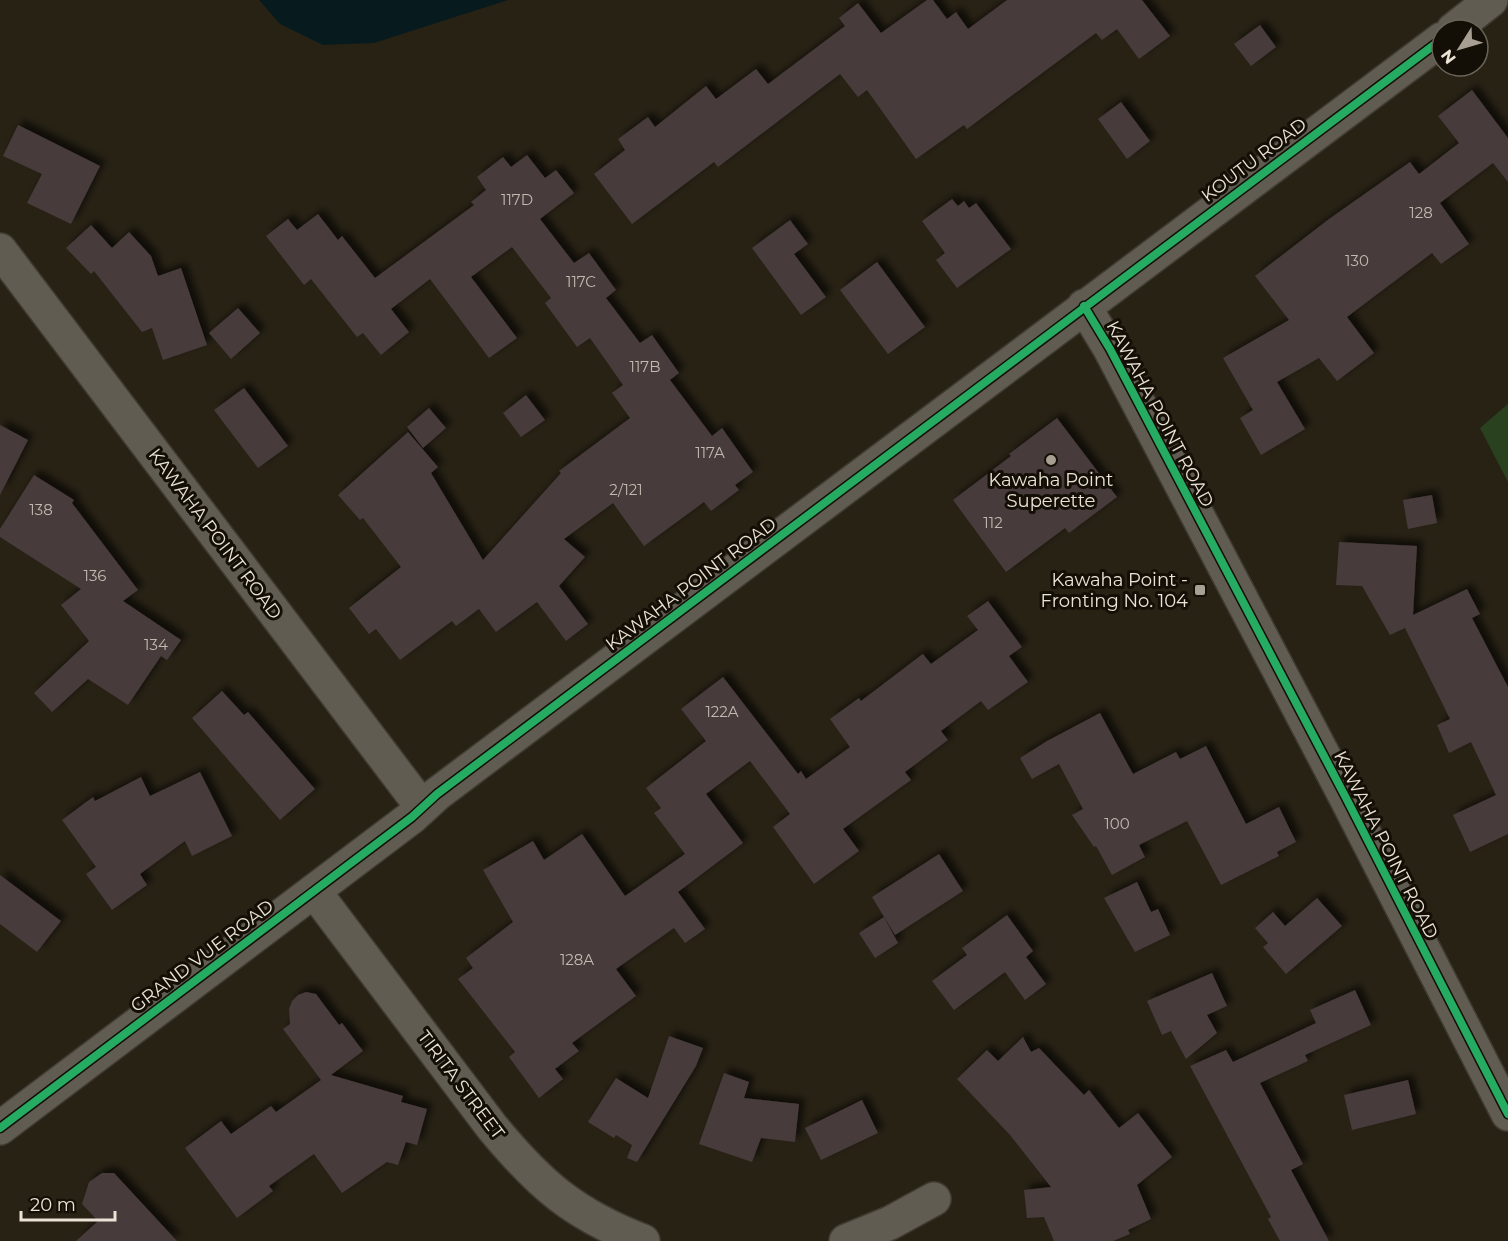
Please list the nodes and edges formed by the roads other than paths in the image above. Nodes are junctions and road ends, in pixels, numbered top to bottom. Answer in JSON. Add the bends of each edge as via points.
{"nodes":[{"id":1,"x":1491,"y":0,"type":"edge"},
{"id":2,"x":1469,"y":18,"type":"edge"},
{"id":3,"x":1430,"y":48,"type":"edge"},
{"id":4,"x":0,"y":250,"type":"edge"},
{"id":5,"x":1084,"y":306,"type":"junction"},
{"id":6,"x":422,"y":807,"type":"junction"},
{"id":7,"x":314,"y":891,"type":"junction"},
{"id":8,"x":1508,"y":1114,"type":"edge"},
{"id":9,"x":0,"y":1128,"type":"edge"},
{"id":10,"x":934,"y":1199,"type":"dead end"},
{"id":11,"x":643,"y":1241,"type":"edge"},
{"id":12,"x":846,"y":1241,"type":"edge"}],
"edges":[{"from":1,"to":2,"type":"street"},
{"from":3,"to":5,"type":"street","name":"KOUTU ROAD"},
{"from":4,"to":6,"type":"street","name":"KAWAHA POINT ROAD"},
{"from":5,"to":6,"type":"street","name":"KAWAHA POINT ROAD"},
{"from":5,"to":8,"type":"street","name":"KAWAHA POINT ROAD","via":[[1345,796]]},
{"from":6,"to":7,"type":"street","name":"GRAND VUE ROAD"},
{"from":7,"to":9,"type":"street","name":"GRAND VUE ROAD"},
{"from":7,"to":11,"type":"street","name":"TIRITA STREET","via":[[523,1164],[584,1214]]},
{"from":10,"to":12,"type":"street"}]}
